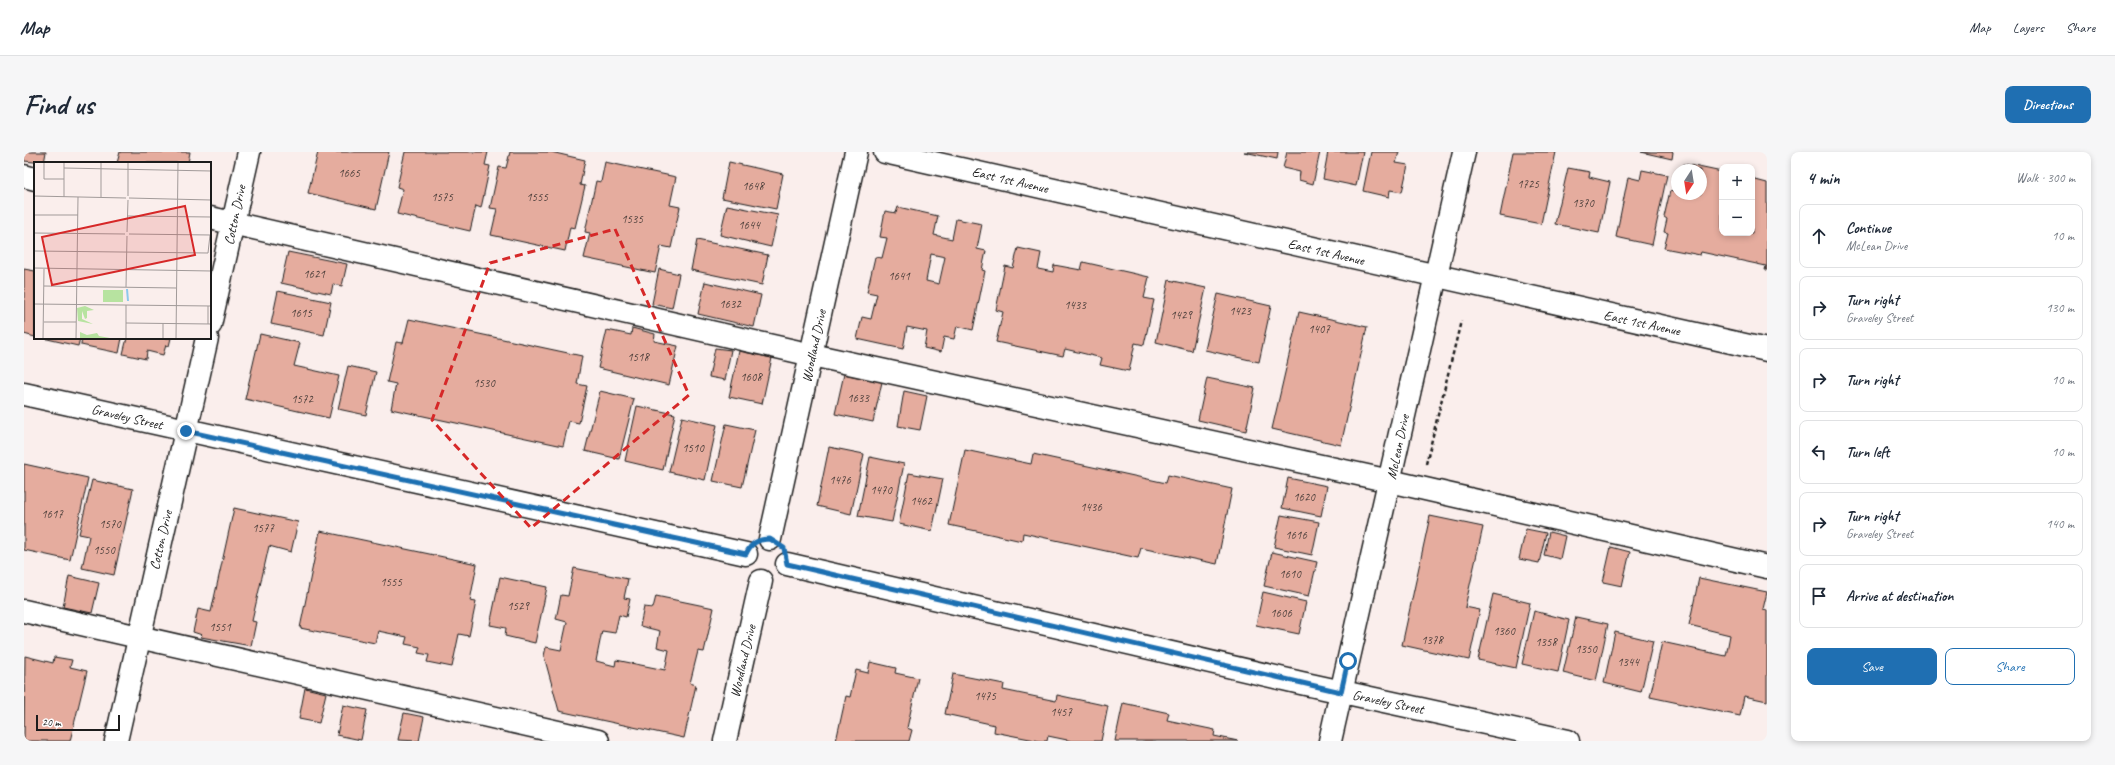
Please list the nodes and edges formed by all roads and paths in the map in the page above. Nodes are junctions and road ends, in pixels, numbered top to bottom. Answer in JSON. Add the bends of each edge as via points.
{"nodes":[{"id":1,"x":248,"y":152,"type":"edge"},
{"id":2,"x":856,"y":152,"type":"edge"},
{"id":3,"x":885,"y":152,"type":"edge"},
{"id":4,"x":1464,"y":152,"type":"edge"},
{"id":5,"x":24,"y":176,"type":"edge"},
{"id":6,"x":34,"y":179,"type":"edge"},
{"id":7,"x":211,"y":218,"type":"edge"},
{"id":8,"x":233,"y":223,"type":"junction"},
{"id":9,"x":1436,"y":277,"type":"junction"},
{"id":10,"x":211,"y":321,"type":"edge"},
{"id":11,"x":1461,"y":321,"type":"dead end"},
{"id":12,"x":207,"y":339,"type":"edge"},
{"id":13,"x":1767,"y":350,"type":"edge"},
{"id":14,"x":812,"y":355,"type":"junction"},
{"id":15,"x":24,"y":394,"type":"edge"},
{"id":16,"x":186,"y":431,"type":"junction"},
{"id":17,"x":1390,"y":481,"type":"junction"},
{"id":18,"x":1420,"y":488,"type":"junction"},
{"id":19,"x":770,"y":539,"type":"junction"},
{"id":20,"x":746,"y":554,"type":"junction"},
{"id":21,"x":787,"y":564,"type":"junction"},
{"id":22,"x":1767,"y":567,"type":"edge"},
{"id":23,"x":761,"y":580,"type":"junction"},
{"id":24,"x":24,"y":611,"type":"edge"},
{"id":25,"x":140,"y":636,"type":"junction"},
{"id":26,"x":1341,"y":692,"type":"junction"},
{"id":27,"x":116,"y":741,"type":"edge"},
{"id":28,"x":598,"y":741,"type":"edge"},
{"id":29,"x":725,"y":741,"type":"edge"},
{"id":30,"x":1330,"y":741,"type":"edge"},
{"id":31,"x":1568,"y":741,"type":"edge"}],
"edges":[{"from":1,"to":8,"type":"street","name":"Cotton Drive"},
{"from":2,"to":14,"type":"street","name":"Woodland Drive"},
{"from":3,"to":9,"type":"street","name":"East 1st Avenue"},
{"from":4,"to":9,"type":"street","name":"McLean Drive"},
{"from":5,"to":6,"type":"street"},
{"from":7,"to":8,"type":"street"},
{"from":8,"to":10,"type":"street","name":"Cotton Drive"},
{"from":8,"to":14,"type":"street"},
{"from":9,"to":13,"type":"street","name":"East 1st Avenue"},
{"from":9,"to":17,"type":"street","name":"McLean Drive"},
{"from":11,"to":18,"type":"path"},
{"from":12,"to":16,"type":"street","name":"Cotton Drive"},
{"from":14,"to":17,"type":"street"},
{"from":14,"to":19,"type":"street","name":"Woodland Drive"},
{"from":15,"to":16,"type":"street","name":"Graveley Street"},
{"from":16,"to":20,"type":"street","name":"Graveley Street"},
{"from":16,"to":25,"type":"street","name":"Cotton Drive"},
{"from":17,"to":18,"type":"street"},
{"from":17,"to":26,"type":"street","name":"McLean Drive"},
{"from":18,"to":22,"type":"street"},
{"from":19,"to":20,"type":"street","via":[[755,542]]},
{"from":19,"to":21,"type":"street","via":[[784,548]]},
{"from":20,"to":23,"type":"street","via":[[745,563],[748,571],[753,577]]},
{"from":21,"to":23,"type":"street","via":[[778,578],[770,581]]},
{"from":21,"to":26,"type":"street","name":"Graveley Street"},
{"from":23,"to":29,"type":"street","name":"Woodland Drive"},
{"from":24,"to":25,"type":"street"},
{"from":25,"to":27,"type":"street","name":"Cotton Drive"},
{"from":25,"to":28,"type":"street"},
{"from":26,"to":30,"type":"street","name":"McLean Drive"},
{"from":26,"to":31,"type":"street","name":"Graveley Street"}]}
